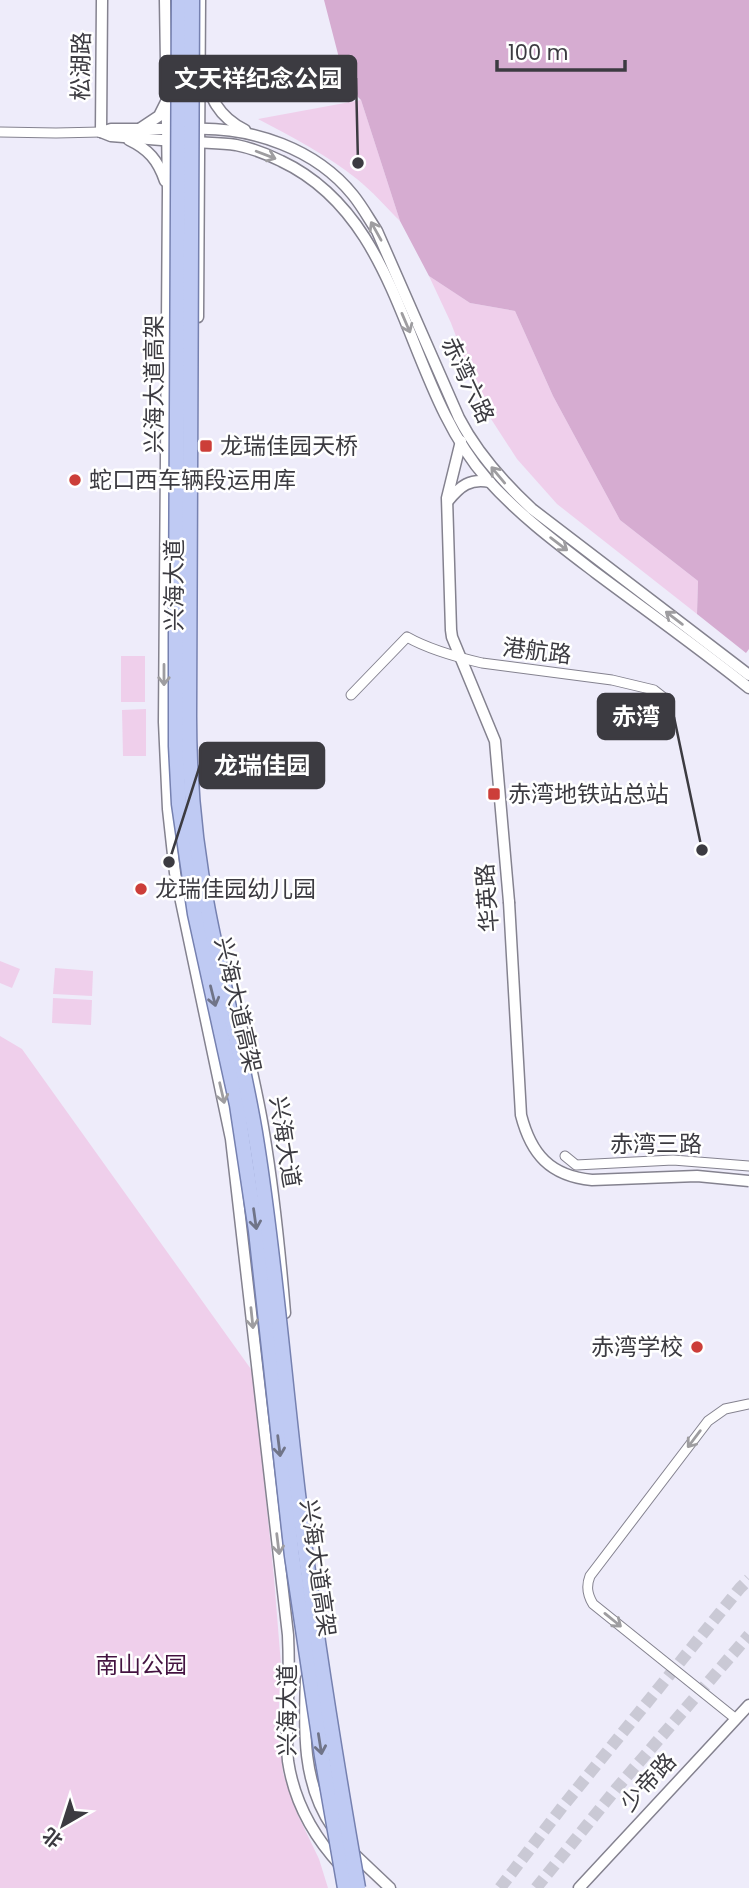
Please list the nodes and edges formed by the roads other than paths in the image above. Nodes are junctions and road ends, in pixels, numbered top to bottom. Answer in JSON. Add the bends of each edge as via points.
{"nodes":[{"id":1,"x":102,"y":0,"type":"edge"},
{"id":2,"x":165,"y":0,"type":"edge"},
{"id":3,"x":178,"y":0,"type":"edge"},
{"id":4,"x":192,"y":0,"type":"edge"},
{"id":5,"x":200,"y":0,"type":"edge"},
{"id":6,"x":199,"y":58,"type":"junction"},
{"id":7,"x":168,"y":98,"type":"junction"},
{"id":8,"x":199,"y":128,"type":"junction"},
{"id":9,"x":139,"y":129,"type":"junction"},
{"id":10,"x":0,"y":132,"type":"edge"},
{"id":11,"x":101,"y":132,"type":"junction"},
{"id":12,"x":168,"y":135,"type":"junction"},
{"id":13,"x":254,"y":135,"type":"junction"},
{"id":14,"x":122,"y":137,"type":"junction"},
{"id":15,"x":199,"y":143,"type":"junction"},
{"id":16,"x":168,"y":190,"type":"junction"},
{"id":17,"x":464,"y":428,"type":"junction"},
{"id":18,"x":460,"y":444,"type":"junction"},
{"id":19,"x":490,"y":482,"type":"junction"},
{"id":20,"x":447,"y":503,"type":"junction"},
{"id":21,"x":461,"y":658,"type":"junction"},
{"id":22,"x":747,"y":679,"type":"edge"},
{"id":23,"x":351,"y":695,"type":"dead end"},
{"id":24,"x":663,"y":697,"type":"dead end"},
{"id":25,"x":565,"y":1156,"type":"dead end"},
{"id":26,"x":749,"y":1166,"type":"edge"},
{"id":27,"x":749,"y":1181,"type":"edge"},
{"id":28,"x":749,"y":1404,"type":"edge"},
{"id":29,"x":749,"y":1705,"type":"edge"},
{"id":30,"x":736,"y":1719,"type":"junction"},
{"id":31,"x":345,"y":1888,"type":"edge"},
{"id":32,"x":358,"y":1888,"type":"edge"},
{"id":33,"x":363,"y":1888,"type":"edge"},
{"id":34,"x":390,"y":1888,"type":"edge"},
{"id":35,"x":579,"y":1888,"type":"edge"}],
"edges":[{"from":1,"to":11,"type":"street","name":"松湖路"},
{"from":2,"to":7,"type":"street","name":"兴海大道"},
{"from":3,"to":31,"type":"main road","name":"兴海大道高架","one_way":true,"bridge":true,"via":[[179,804],[195,915],[241,1127],[292,1556]]},
{"from":4,"to":32,"type":"main road","name":"兴海大道高架","bridge":true,"via":[[189,726],[193,805],[207,909],[257,1143],[316,1631]]},
{"from":5,"to":6,"type":"street","name":"兴海大道"},
{"from":6,"to":8,"type":"street","name":"兴海大道"},
{"from":6,"to":13,"type":"street","via":[[221,112]]},
{"from":7,"to":9,"type":"street","via":[[159,116]]},
{"from":7,"to":12,"type":"street","name":"兴海大道"},
{"from":8,"to":12,"type":"street","name":"赤湾六路"},
{"from":8,"to":13,"type":"street","name":"赤湾六路"},
{"from":8,"to":15,"type":"street","name":"兴海大道"},
{"from":9,"to":11,"type":"street","name":"松湖路"},
{"from":9,"to":12,"type":"street","name":"松湖路"},
{"from":10,"to":11,"type":"street"},
{"from":11,"to":14,"type":"street","name":"松湖路"},
{"from":12,"to":14,"type":"street","name":"松湖路"},
{"from":12,"to":15,"type":"street","name":"赤湾六路"},
{"from":12,"to":16,"type":"street","name":"兴海大道"},
{"from":17,"to":13,"type":"street","name":"赤湾六路","one_way":true,"via":[[389,256],[357,201],[321,166]]},
{"from":14,"to":16,"type":"street","via":[[154,157]]},
{"from":15,"to":18,"type":"street","name":"赤湾六路","one_way":true,"via":[[237,145],[299,169],[347,212],[377,257]]},
{"from":15,"to":34,"type":"street","name":"兴海大道","bridge":true,"via":[[194,717],[199,807],[209,878],[251,1065],[273,1194],[306,1544],[305,1747],[312,1783],[327,1821]]},
{"from":16,"to":33,"type":"street","name":"兴海大道","one_way":true,"bridge":true,"via":[[164,709],[175,873],[231,1139],[287,1615],[288,1762],[314,1832]]},
{"from":17,"to":18,"type":"street","name":"华英路"},
{"from":22,"to":17,"type":"street","name":"赤湾六路","one_way":true,"via":[[532,509],[487,462]]},
{"from":18,"to":19,"type":"street","name":"赤湾六路"},
{"from":18,"to":20,"type":"street","name":"华英路"},
{"from":19,"to":20,"type":"street","via":[[468,482]]},
{"from":19,"to":22,"type":"street","name":"赤湾六路","one_way":true,"via":[[551,538]]},
{"from":20,"to":21,"type":"street","name":"华英路","via":[[451,630]]},
{"from":21,"to":23,"type":"street","name":"港航路","via":[[407,637]]},
{"from":21,"to":24,"type":"street","name":"港航路","via":[[612,680],[654,690]]},
{"from":21,"to":27,"type":"street","name":"华英路","bridge":true,"via":[[495,741],[521,1115],[530,1141],[542,1159],[576,1178],[697,1176]]},
{"from":25,"to":26,"type":"street","name":"赤湾三路","via":[[576,1165],[673,1160]]},
{"from":28,"to":30,"type":"street","one_way":true,"via":[[725,1409],[708,1421],[587,1584],[593,1604]]},
{"from":29,"to":30,"type":"street","name":"少帝路"},
{"from":30,"to":35,"type":"street","name":"少帝路"}]}
